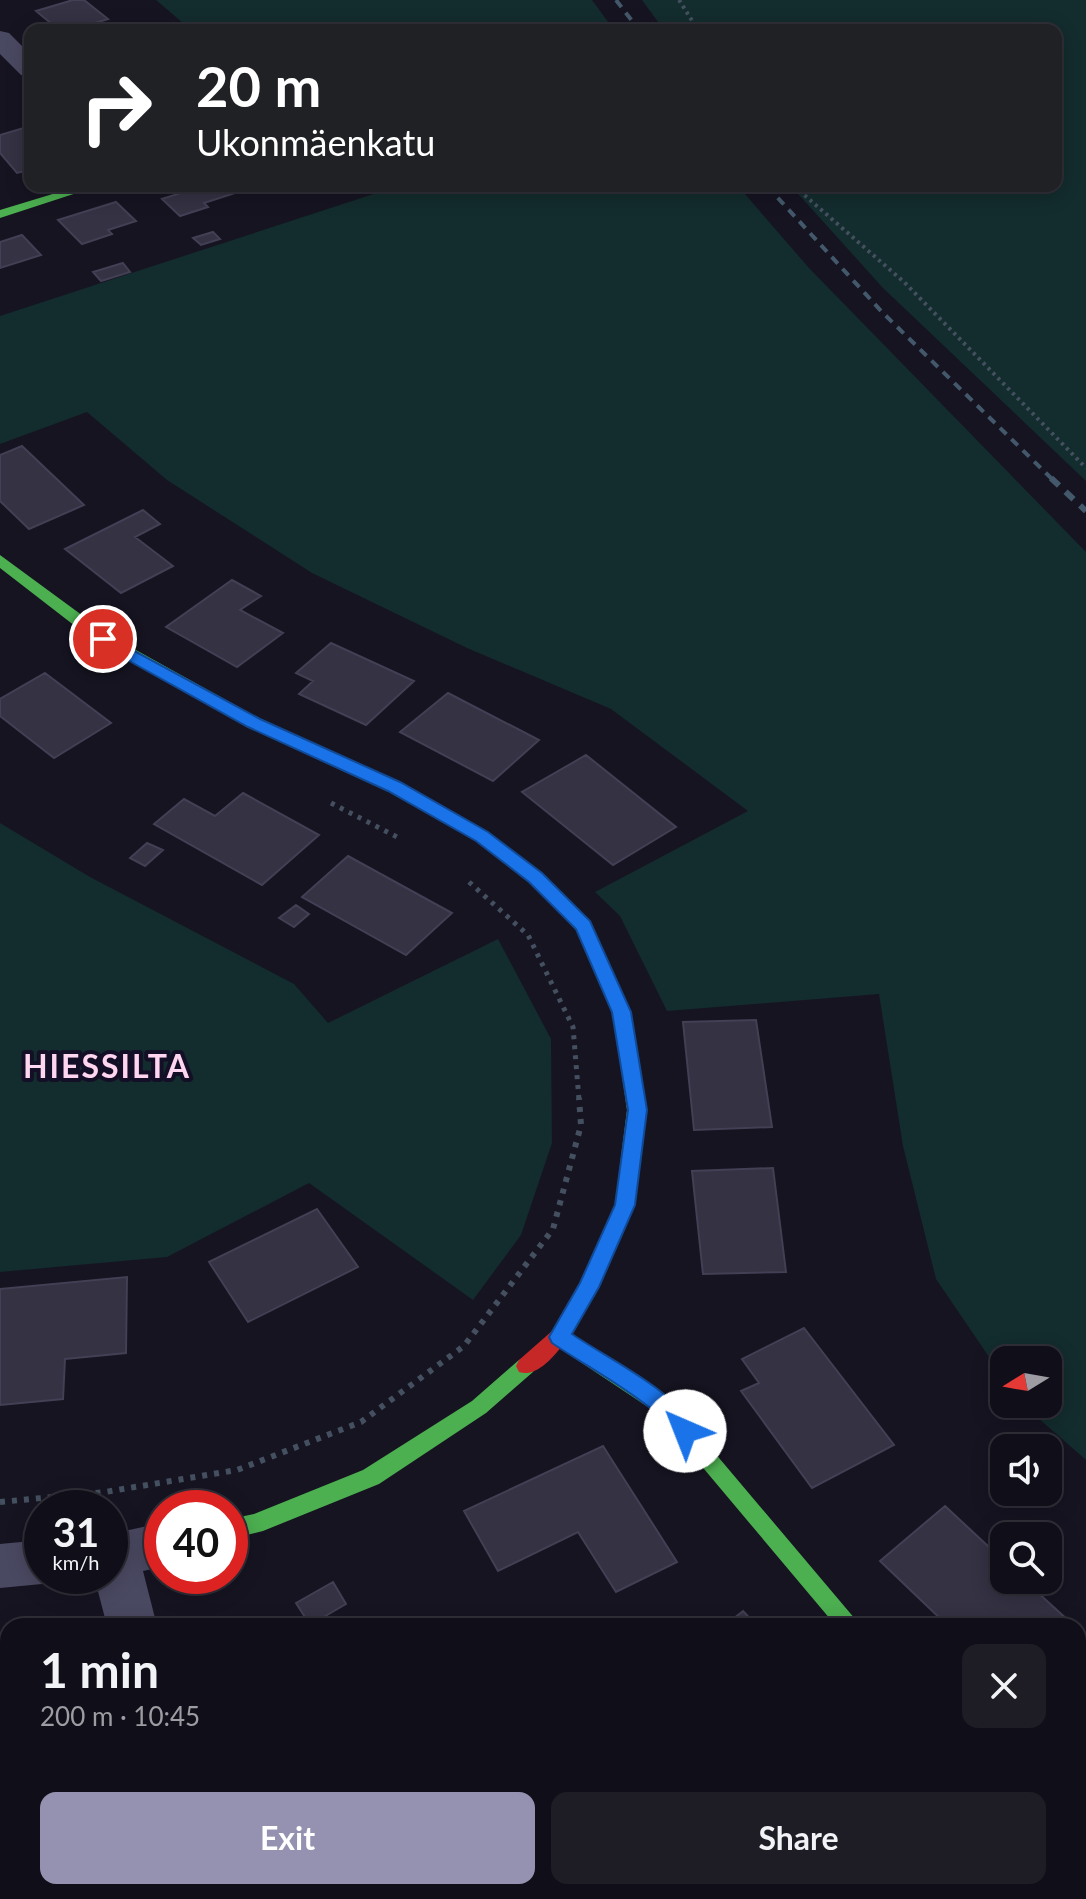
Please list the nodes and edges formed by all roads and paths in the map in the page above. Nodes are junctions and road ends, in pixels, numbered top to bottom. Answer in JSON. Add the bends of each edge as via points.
{"nodes":[{"id":1,"x":679,"y":0,"type":"edge"},
{"id":2,"x":694,"y":24,"type":"edge"},
{"id":3,"x":0,"y":39,"type":"edge"},
{"id":4,"x":24,"y":63,"type":"edge"},
{"id":5,"x":72,"y":192,"type":"edge"},
{"id":6,"x":801,"y":192,"type":"edge"},
{"id":7,"x":0,"y":214,"type":"edge"},
{"id":8,"x":1086,"y":468,"type":"edge"},
{"id":9,"x":0,"y":560,"type":"edge"},
{"id":10,"x":321,"y":798,"type":"dead end"},
{"id":11,"x":405,"y":841,"type":"dead end"},
{"id":12,"x":459,"y":873,"type":"dead end"},
{"id":13,"x":559,"y":1337,"type":"junction"},
{"id":14,"x":0,"y":1502,"type":"edge"},
{"id":15,"x":248,"y":1525,"type":"edge"},
{"id":16,"x":24,"y":1564,"type":"edge"},
{"id":17,"x":0,"y":1566,"type":"edge"},
{"id":18,"x":123,"y":1594,"type":"edge"},
{"id":19,"x":130,"y":1618,"type":"edge"},
{"id":20,"x":843,"y":1618,"type":"edge"}],
"edges":[{"from":1,"to":2,"type":"path"},
{"from":3,"to":4,"type":"street"},
{"from":5,"to":7,"type":"street"},
{"from":6,"to":8,"type":"path","via":[[904,282]]},
{"from":9,"to":13,"type":"street","via":[[103,639],[254,723],[394,786],[482,836],[536,878],[583,926],[622,1012],[637,1110],[625,1205]]},
{"from":10,"to":11,"type":"path"},
{"from":12,"to":14,"type":"path","via":[[528,935],[573,1027],[581,1125],[553,1229],[464,1346],[361,1422],[237,1470],[105,1492]]},
{"from":13,"to":15,"type":"street","via":[[479,1407],[371,1477]]},
{"from":13,"to":20,"type":"street","via":[[664,1407]]},
{"from":16,"to":17,"type":"street"},
{"from":18,"to":19,"type":"street"}]}
